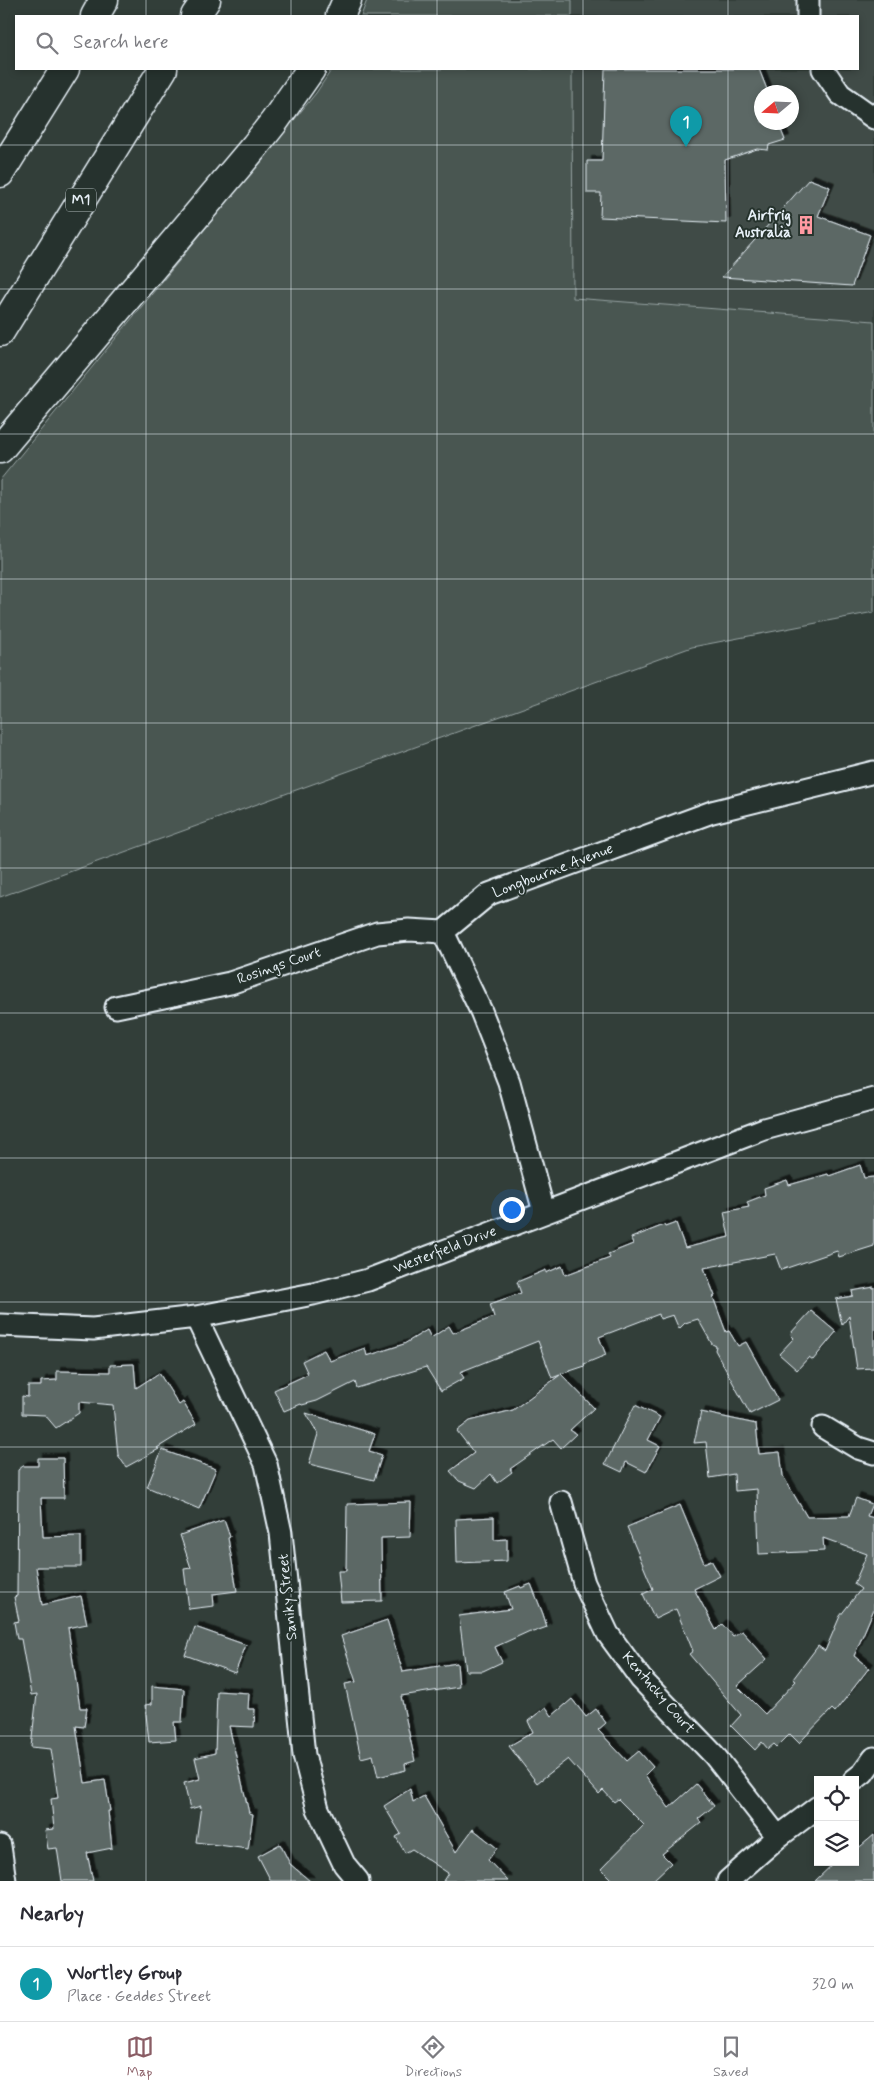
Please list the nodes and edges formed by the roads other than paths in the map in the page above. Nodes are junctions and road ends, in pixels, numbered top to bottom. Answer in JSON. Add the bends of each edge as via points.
{"nodes":[{"id":1,"x":104,"y":0,"type":"edge"},
{"id":2,"x":206,"y":0,"type":"edge"},
{"id":3,"x":347,"y":0,"type":"edge"},
{"id":4,"x":808,"y":0,"type":"edge"},
{"id":5,"x":96,"y":15,"type":"edge"},
{"id":6,"x":197,"y":15,"type":"edge"},
{"id":7,"x":340,"y":15,"type":"edge"},
{"id":8,"x":808,"y":15,"type":"edge"},
{"id":9,"x":64,"y":70,"type":"edge"},
{"id":10,"x":162,"y":70,"type":"edge"},
{"id":11,"x":310,"y":70,"type":"edge"},
{"id":12,"x":824,"y":70,"type":"edge"},
{"id":13,"x":874,"y":118,"type":"edge"},
{"id":14,"x":0,"y":173,"type":"edge"},
{"id":15,"x":0,"y":332,"type":"edge"},
{"id":16,"x":0,"y":449,"type":"edge"},
{"id":17,"x":874,"y":772,"type":"edge"},
{"id":18,"x":443,"y":932,"type":"junction"},
{"id":19,"x":116,"y":1007,"type":"dead end"},
{"id":20,"x":874,"y":1099,"type":"edge"},
{"id":21,"x":544,"y":1212,"type":"junction"},
{"id":22,"x":196,"y":1317,"type":"junction"},
{"id":23,"x":0,"y":1325,"type":"edge"},
{"id":24,"x":823,"y":1427,"type":"dead end"},
{"id":25,"x":874,"y":1454,"type":"edge"},
{"id":26,"x":561,"y":1502,"type":"dead end"},
{"id":27,"x":874,"y":1758,"type":"edge"},
{"id":28,"x":859,"y":1776,"type":"edge"},
{"id":29,"x":814,"y":1810,"type":"edge"},
{"id":30,"x":778,"y":1837,"type":"junction"},
{"id":31,"x":0,"y":1846,"type":"edge"},
{"id":32,"x":6,"y":1881,"type":"edge"},
{"id":33,"x":358,"y":1881,"type":"edge"},
{"id":34,"x":728,"y":1881,"type":"edge"}],
"edges":[{"from":1,"to":5,"type":"highway"},
{"from":2,"to":6,"type":"highway"},
{"from":3,"to":7,"type":"highway"},
{"from":4,"to":8,"type":"street"},
{"from":9,"to":14,"type":"highway"},
{"from":10,"to":15,"type":"highway","number":"M1"},
{"from":11,"to":16,"type":"highway","via":[[255,146]]},
{"from":12,"to":13,"type":"street","via":[[840,94]]},
{"from":17,"to":18,"type":"street","name":"Longbourne Avenue","via":[[712,812],[489,894]]},
{"from":18,"to":19,"type":"street","name":"Rosings Court","via":[[409,930],[377,933],[230,984]]},
{"from":18,"to":21,"type":"street","via":[[481,1011],[509,1082]]},
{"from":20,"to":21,"type":"street","name":"Westerfield Drive","via":[[764,1129]]},
{"from":21,"to":22,"type":"street","name":"Westerfield Drive","via":[[368,1280]]},
{"from":22,"to":23,"type":"street","name":"Westerfield Drive","via":[[93,1329]]},
{"from":22,"to":33,"type":"street","name":"Saniky Street","via":[[266,1464],[281,1533],[304,1755],[318,1809],[344,1864]]},
{"from":24,"to":25,"type":"street"},
{"from":26,"to":30,"type":"street","name":"Kentucky Court","via":[[584,1583],[608,1634],[641,1679],[714,1755]]},
{"from":27,"to":28,"type":"street"},
{"from":29,"to":30,"type":"street"},
{"from":30,"to":34,"type":"street"},
{"from":31,"to":32,"type":"street"}]}
